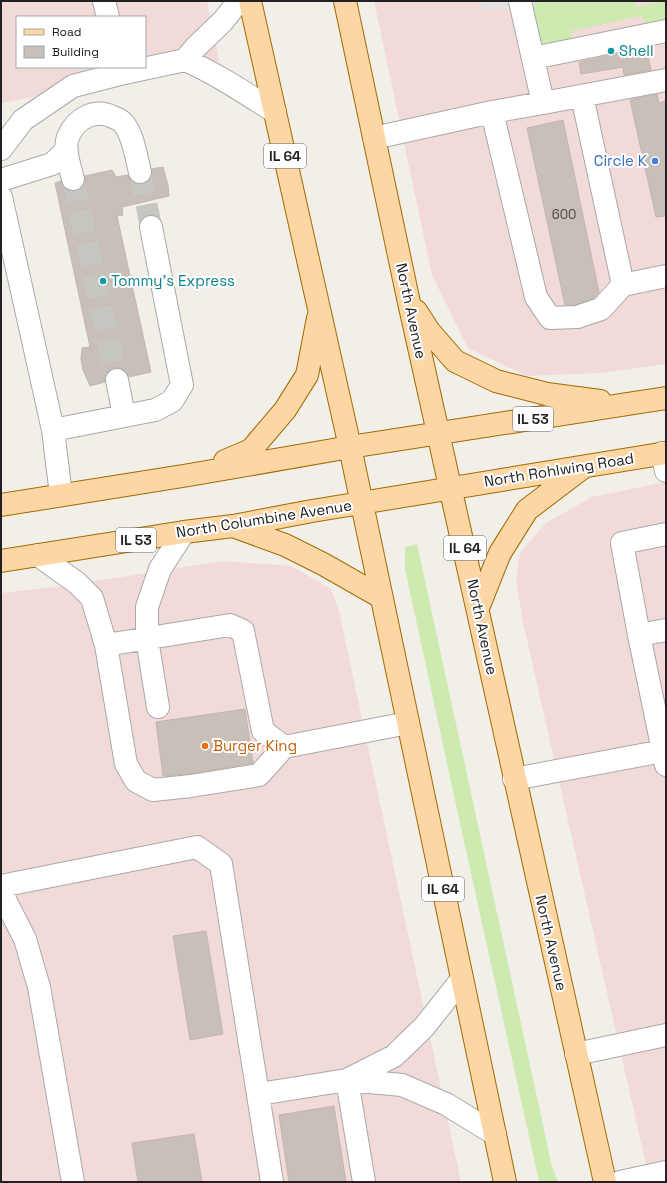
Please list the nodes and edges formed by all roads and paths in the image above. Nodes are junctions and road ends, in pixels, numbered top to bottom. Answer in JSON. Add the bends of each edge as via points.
{"nodes":[{"id":1,"x":104,"y":1,"type":"edge"},
{"id":2,"x":239,"y":1,"type":"edge"},
{"id":3,"x":250,"y":1,"type":"edge"},
{"id":4,"x":345,"y":1,"type":"edge"},
{"id":5,"x":520,"y":1,"type":"edge"},
{"id":6,"x":108,"y":16,"type":"edge"},
{"id":7,"x":666,"y":30,"type":"edge"},
{"id":8,"x":533,"y":58,"type":"junction"},
{"id":9,"x":185,"y":60,"type":"junction"},
{"id":10,"x":146,"y":66,"type":"edge"},
{"id":11,"x":132,"y":68,"type":"edge"},
{"id":12,"x":119,"y":70,"type":"edge"},
{"id":13,"x":666,"y":80,"type":"edge"},
{"id":14,"x":582,"y":96,"type":"junction"},
{"id":15,"x":543,"y":103,"type":"junction"},
{"id":16,"x":275,"y":112,"type":"junction"},
{"id":17,"x":492,"y":112,"type":"junction"},
{"id":18,"x":374,"y":138,"type":"junction"},
{"id":19,"x":1,"y":149,"type":"edge"},
{"id":20,"x":66,"y":151,"type":"junction"},
{"id":21,"x":140,"y":172,"type":"tunnel mouth"},
{"id":22,"x":73,"y":179,"type":"tunnel mouth"},
{"id":23,"x":1,"y":180,"type":"edge"},
{"id":24,"x":1,"y":197,"type":"edge"},
{"id":25,"x":151,"y":227,"type":"tunnel mouth"},
{"id":26,"x":666,"y":276,"type":"edge"},
{"id":27,"x":623,"y":285,"type":"junction"},
{"id":28,"x":408,"y":298,"type":"junction"},
{"id":29,"x":320,"y":311,"type":"junction"},
{"id":30,"x":117,"y":380,"type":"tunnel mouth"},
{"id":31,"x":666,"y":398,"type":"edge"},
{"id":32,"x":626,"y":405,"type":"junction"},
{"id":33,"x":124,"y":416,"type":"junction"},
{"id":34,"x":53,"y":430,"type":"junction"},
{"id":35,"x":439,"y":434,"type":"junction"},
{"id":36,"x":350,"y":447,"type":"junction"},
{"id":37,"x":665,"y":459,"type":"edge"},
{"id":38,"x":585,"y":466,"type":"junction"},
{"id":39,"x":189,"y":475,"type":"junction"},
{"id":40,"x":451,"y":488,"type":"junction"},
{"id":41,"x":61,"y":495,"type":"junction"},
{"id":42,"x":362,"y":503,"type":"junction"},
{"id":43,"x":1,"y":505,"type":"edge"},
{"id":44,"x":233,"y":526,"type":"junction"},
{"id":45,"x":184,"y":532,"type":"junction"},
{"id":46,"x":666,"y":534,"type":"edge"},
{"id":47,"x":38,"y":555,"type":"junction"},
{"id":48,"x":1,"y":561,"type":"edge"},
{"id":49,"x":381,"y":597,"type":"junction"},
{"id":50,"x":478,"y":608,"type":"junction"},
{"id":51,"x":666,"y":630,"type":"edge"},
{"id":52,"x":639,"y":635,"type":"junction"},
{"id":53,"x":147,"y":639,"type":"junction"},
{"id":54,"x":106,"y":645,"type":"junction"},
{"id":55,"x":158,"y":708,"type":"dead end"},
{"id":56,"x":408,"y":723,"type":"junction"},
{"id":57,"x":284,"y":747,"type":"junction"},
{"id":58,"x":665,"y":758,"type":"edge"},
{"id":59,"x":514,"y":779,"type":"junction"},
{"id":60,"x":1,"y":886,"type":"edge"},
{"id":61,"x":1,"y":892,"type":"edge"},
{"id":62,"x":462,"y":979,"type":"junction"},
{"id":63,"x":666,"y":1035,"type":"edge"},
{"id":64,"x":576,"y":1054,"type":"junction"},
{"id":65,"x":346,"y":1080,"type":"junction"},
{"id":66,"x":259,"y":1094,"type":"junction"},
{"id":67,"x":495,"y":1134,"type":"junction"},
{"id":68,"x":666,"y":1172,"type":"edge"},
{"id":69,"x":73,"y":1182,"type":"edge"},
{"id":70,"x":272,"y":1182,"type":"edge"},
{"id":71,"x":364,"y":1182,"type":"edge"},
{"id":72,"x":505,"y":1182,"type":"edge"},
{"id":73,"x":605,"y":1182,"type":"edge"},
{"id":74,"x":620,"y":1182,"type":"edge"}],
"edges":[{"from":1,"to":6,"type":"lane"},
{"from":2,"to":9,"type":"lane"},
{"from":3,"to":16,"type":"main road","number":"IL 64"},
{"from":4,"to":18,"type":"main road","name":"North Avenue","number":"IL 64"},
{"from":5,"to":8,"type":"lane"},
{"from":7,"to":8,"type":"lane"},
{"from":8,"to":15,"type":"lane"},
{"from":9,"to":10,"type":"lane"},
{"from":9,"to":16,"type":"lane","via":[[233,84]]},
{"from":11,"to":12,"type":"lane"},
{"from":12,"to":19,"type":"lane","via":[[73,86],[23,120]]},
{"from":13,"to":14,"type":"lane"},
{"from":14,"to":15,"type":"lane"},
{"from":14,"to":27,"type":"lane"},
{"from":15,"to":17,"type":"lane"},
{"from":16,"to":29,"type":"main road","number":"IL 64"},
{"from":17,"to":18,"type":"lane"},
{"from":17,"to":27,"type":"lane","via":[[536,297],[550,318],[578,318],[601,309]]},
{"from":18,"to":28,"type":"main road","name":"North Avenue","number":"IL 64"},
{"from":20,"to":21,"type":"lane","via":[[68,137],[85,117],[97,113],[108,114],[121,120],[132,137]]},
{"from":20,"to":22,"type":"lane"},
{"from":20,"to":23,"type":"lane","via":[[52,164]]},
{"from":24,"to":34,"type":"lane"},
{"from":25,"to":33,"type":"lane","via":[[182,385],[172,401],[155,410]]},
{"from":26,"to":27,"type":"lane"},
{"from":28,"to":32,"type":"main road","via":[[429,331],[455,360],[496,381],[547,394]]},
{"from":28,"to":35,"type":"main road","name":"North Avenue","number":"IL 64"},
{"from":29,"to":36,"type":"main road","number":"IL 64"},
{"from":29,"to":39,"type":"main road","via":[[307,375],[285,410],[251,450]]},
{"from":30,"to":33,"type":"lane"},
{"from":31,"to":32,"type":"main road","number":"IL 53"},
{"from":32,"to":35,"type":"main road","number":"IL 53"},
{"from":33,"to":34,"type":"lane"},
{"from":34,"to":41,"type":"lane"},
{"from":35,"to":36,"type":"main road","number":"IL 53"},
{"from":35,"to":40,"type":"main road","name":"North Avenue","number":"IL 64"},
{"from":36,"to":39,"type":"main road","number":"IL 53"},
{"from":36,"to":42,"type":"main road","number":"IL 64"},
{"from":37,"to":38,"type":"main road","name":"North Rohlwing Road","number":"IL 53"},
{"from":38,"to":40,"type":"main road","name":"North Rohlwing Road","number":"IL 53"},
{"from":38,"to":50,"type":"main road","via":[[528,510],[500,553]]},
{"from":39,"to":41,"type":"main road","number":"IL 53"},
{"from":40,"to":42,"type":"main road","number":"IL 53"},
{"from":40,"to":50,"type":"main road","name":"North Avenue","number":"IL 64"},
{"from":41,"to":43,"type":"main road","number":"IL 53"},
{"from":42,"to":44,"type":"main road","name":"North Columbine Avenue","number":"IL 53"},
{"from":42,"to":49,"type":"main road","number":"IL 64"},
{"from":44,"to":45,"type":"main road","name":"North Columbine Avenue","number":"IL 53"},
{"from":44,"to":49,"type":"main road","via":[[285,545]]},
{"from":45,"to":47,"type":"main road","name":"North Columbine Avenue","number":"IL 53"},
{"from":45,"to":53,"type":"lane","via":[[160,569],[154,584],[147,607]]},
{"from":46,"to":52,"type":"lane","via":[[622,543]]},
{"from":47,"to":48,"type":"main road","name":"North Columbine Avenue","number":"IL 53"},
{"from":47,"to":54,"type":"lane","via":[[92,598]]},
{"from":49,"to":56,"type":"main road","number":"IL 64"},
{"from":50,"to":59,"type":"main road","name":"North Avenue","number":"IL 64"},
{"from":51,"to":52,"type":"lane"},
{"from":52,"to":58,"type":"lane"},
{"from":53,"to":54,"type":"lane"},
{"from":53,"to":55,"type":"lane"},
{"from":53,"to":57,"type":"lane","via":[[230,625],[243,631],[263,731]]},
{"from":54,"to":57,"type":"lane","via":[[126,764],[136,781],[153,790],[259,775]]},
{"from":56,"to":57,"type":"lane"},
{"from":56,"to":62,"type":"main road","number":"IL 64"},
{"from":58,"to":59,"type":"lane"},
{"from":59,"to":64,"type":"main road","name":"North Avenue","number":"IL 64"},
{"from":60,"to":66,"type":"lane","via":[[197,848],[221,864]]},
{"from":61,"to":69,"type":"lane","via":[[25,939],[39,987]]},
{"from":62,"to":65,"type":"lane","via":[[424,1027],[394,1056]]},
{"from":62,"to":67,"type":"main road","number":"IL 64"},
{"from":63,"to":64,"type":"lane"},
{"from":64,"to":73,"type":"main road","name":"North Avenue","number":"IL 64"},
{"from":65,"to":66,"type":"lane"},
{"from":65,"to":67,"type":"lane","via":[[402,1086],[446,1104]]},
{"from":65,"to":71,"type":"lane"},
{"from":66,"to":70,"type":"lane"},
{"from":67,"to":72,"type":"main road","number":"IL 64"},
{"from":68,"to":74,"type":"lane"}]}
